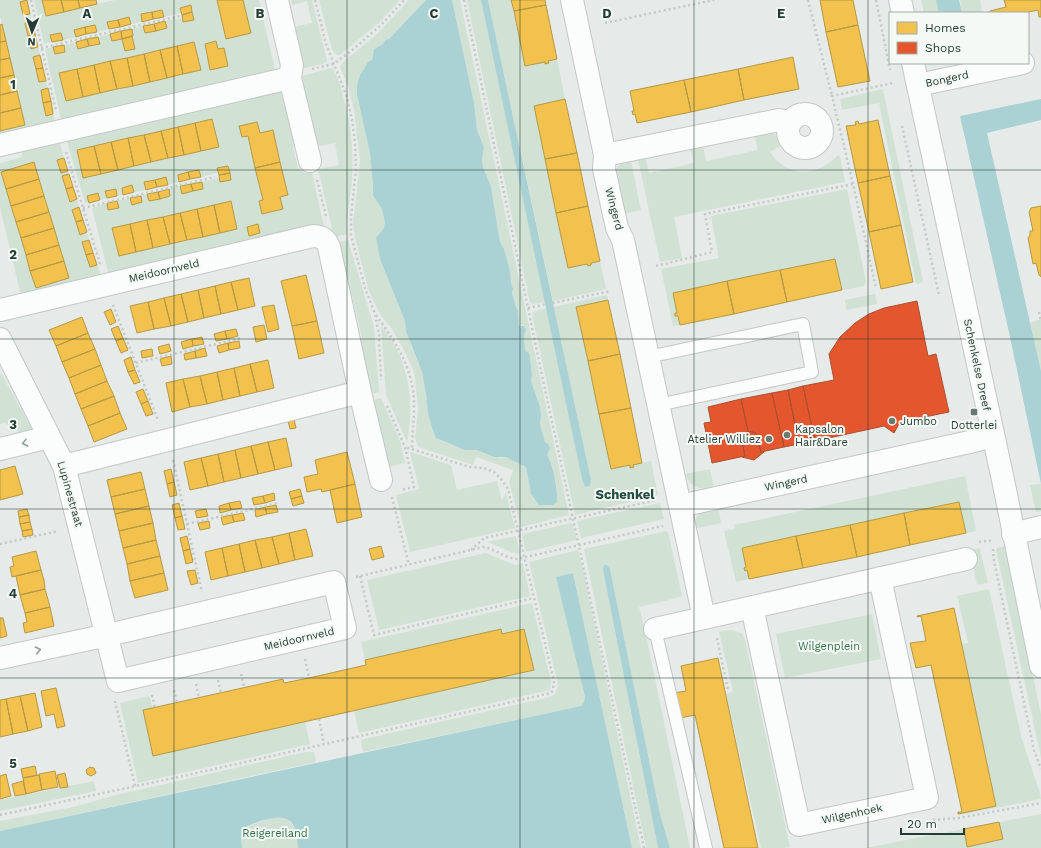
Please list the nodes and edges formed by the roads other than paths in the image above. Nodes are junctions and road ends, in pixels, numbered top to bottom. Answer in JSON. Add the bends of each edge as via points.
{"nodes":[{"id":1,"x":277,"y":0,"type":"edge"},
{"id":2,"x":572,"y":0,"type":"edge"},
{"id":3,"x":900,"y":0,"type":"edge"},
{"id":4,"x":902,"y":12,"type":"edge"},
{"id":5,"x":1041,"y":59,"type":"edge"},
{"id":6,"x":1029,"y":62,"type":"edge"},
{"id":7,"x":913,"y":64,"type":"edge"},
{"id":8,"x":1018,"y":64,"type":"edge"},
{"id":9,"x":290,"y":77,"type":"junction"},
{"id":10,"x":918,"y":85,"type":"junction"},
{"id":11,"x":790,"y":122,"type":"dead end"},
{"id":12,"x":0,"y":145,"type":"edge"},
{"id":13,"x":605,"y":155,"type":"junction"},
{"id":14,"x":310,"y":161,"type":"road end"},
{"id":15,"x":0,"y":310,"type":"edge"},
{"id":16,"x":0,"y":342,"type":"edge"},
{"id":17,"x":648,"y":357,"type":"junction"},
{"id":18,"x":360,"y":392,"type":"junction"},
{"id":19,"x":658,"y":405,"type":"junction"},
{"id":20,"x":992,"y":436,"type":"junction"},
{"id":21,"x":49,"y":437,"type":"junction"},
{"id":22,"x":0,"y":449,"type":"edge"},
{"id":23,"x":64,"y":466,"type":"junction"},
{"id":24,"x":386,"y":486,"type":"road end"},
{"id":25,"x":675,"y":508,"type":"junction"},
{"id":26,"x":1041,"y":528,"type":"edge"},
{"id":27,"x":1013,"y":534,"type":"junction"},
{"id":28,"x":966,"y":559,"type":"dead end"},
{"id":29,"x":880,"y":578,"type":"junction"},
{"id":30,"x":752,"y":607,"type":"junction"},
{"id":31,"x":704,"y":618,"type":"junction"},
{"id":32,"x":655,"y":629,"type":"joint"},
{"id":33,"x":108,"y":635,"type":"junction"},
{"id":34,"x":0,"y":658,"type":"edge"},
{"id":35,"x":1041,"y":666,"type":"edge"},
{"id":36,"x":706,"y":848,"type":"edge"}],
"edges":[{"from":1,"to":9,"type":"street","via":[[292,65]]},
{"from":2,"to":13,"type":"street","name":"Wingerd"},
{"from":3,"to":4,"type":"street"},
{"from":5,"to":6,"type":"street"},
{"from":7,"to":10,"type":"street","name":"Schenkelse Dreef"},
{"from":8,"to":10,"type":"street","name":"Bongerd"},
{"from":9,"to":12,"type":"street"},
{"from":9,"to":14,"type":"street"},
{"from":10,"to":20,"type":"street","name":"Schenkelse Dreef"},
{"from":11,"to":13,"type":"street","via":[[779,120]]},
{"from":13,"to":17,"type":"street","name":"Wingerd","via":[[604,169],[615,221],[623,240]]},
{"from":15,"to":18,"type":"street","name":"Meidoornveld","via":[[318,236],[326,241],[329,247]]},
{"from":16,"to":21,"type":"street","name":"Lupinestraat"},
{"from":17,"to":19,"type":"street","name":"Wingerd"},
{"from":17,"to":19,"type":"lane","via":[[803,324],[812,372]]},
{"from":18,"to":23,"type":"street"},
{"from":18,"to":24,"type":"street"},
{"from":19,"to":25,"type":"street","name":"Wingerd"},
{"from":20,"to":25,"type":"street","name":"Wingerd"},
{"from":20,"to":27,"type":"street","name":"Schenkelse Dreef"},
{"from":21,"to":22,"type":"street","one_way":true},
{"from":21,"to":23,"type":"street","name":"Lupinestraat"},
{"from":23,"to":33,"type":"street","name":"Lupinestraat"},
{"from":25,"to":31,"type":"street"},
{"from":26,"to":27,"type":"street"},
{"from":27,"to":35,"type":"street","name":"Schenkelse Dreef"},
{"from":28,"to":29,"type":"street"},
{"from":29,"to":30,"type":"street"},
{"from":29,"to":30,"type":"street","name":"Wilgenhoek","via":[[927,798],[799,825]]},
{"from":30,"to":31,"type":"street"},
{"from":31,"to":32,"type":"street"},
{"from":32,"to":36,"type":"lane"},
{"from":33,"to":33,"type":"street","name":"Meidoornveld","via":[[334,582],[345,628],[118,681]]},
{"from":34,"to":33,"type":"street","one_way":true}]}
